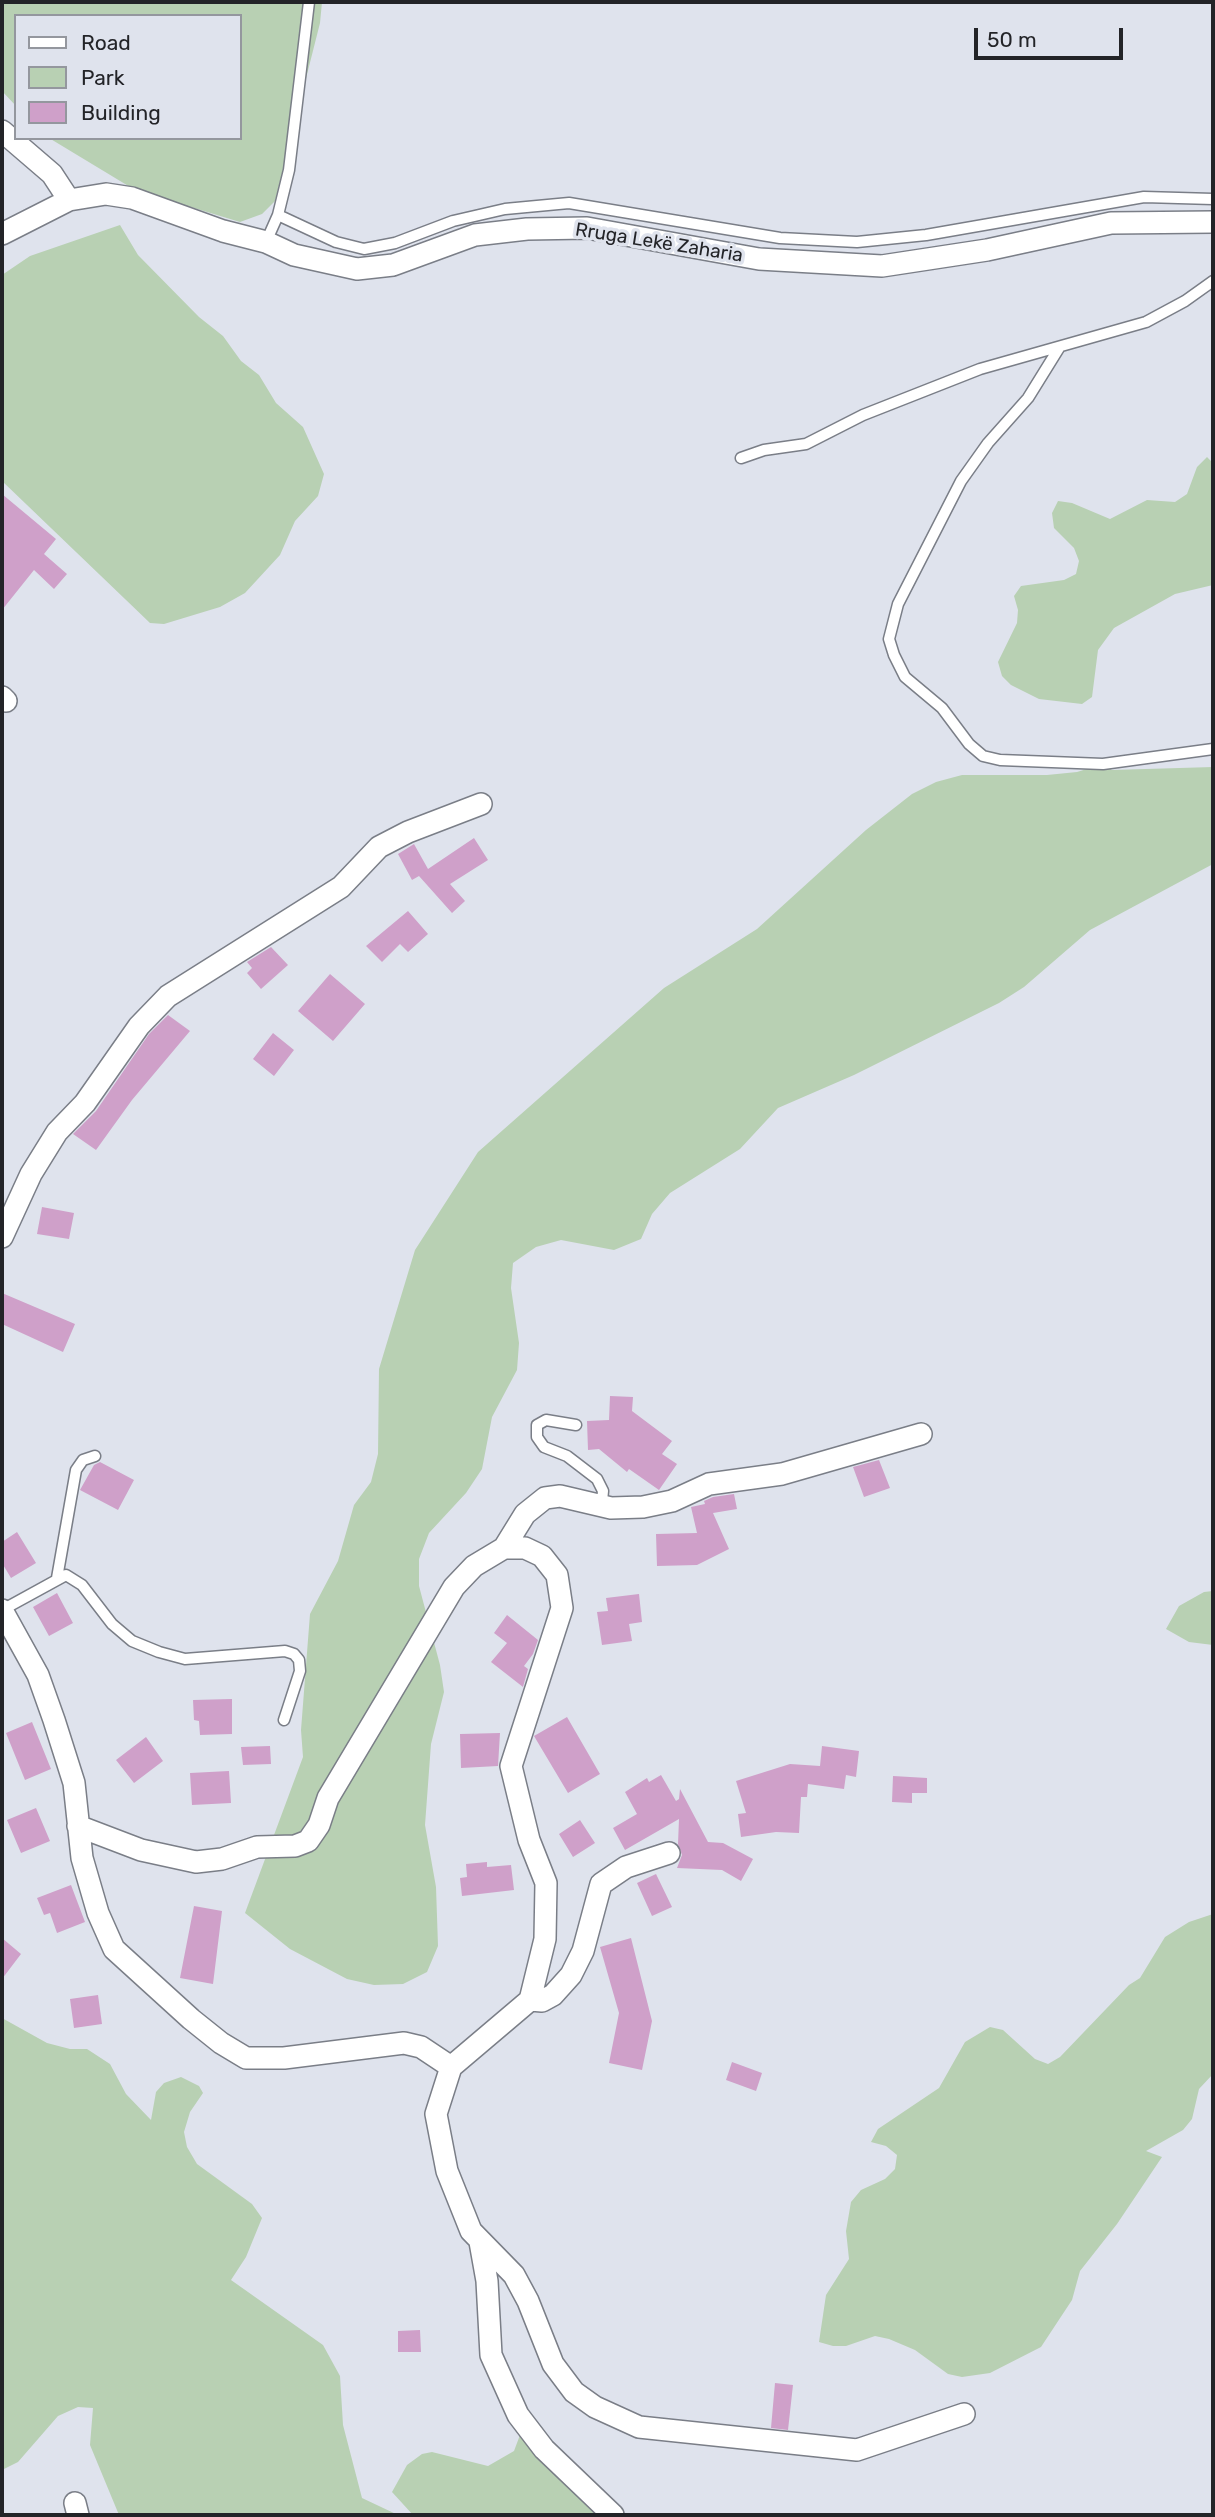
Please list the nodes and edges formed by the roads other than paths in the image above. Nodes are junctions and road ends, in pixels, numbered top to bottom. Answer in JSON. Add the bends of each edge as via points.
{"nodes":[{"id":1,"x":309,"y":2,"type":"edge"},
{"id":2,"x":2,"y":131,"type":"edge"},
{"id":3,"x":1213,"y":199,"type":"edge"},
{"id":4,"x":69,"y":200,"type":"junction"},
{"id":5,"x":278,"y":215,"type":"junction"},
{"id":6,"x":1213,"y":222,"type":"edge"},
{"id":7,"x":2,"y":234,"type":"edge"},
{"id":8,"x":266,"y":242,"type":"junction"},
{"id":9,"x":1213,"y":281,"type":"edge"},
{"id":10,"x":1059,"y":348,"type":"junction"},
{"id":11,"x":741,"y":458,"type":"dead end"},
{"id":12,"x":1213,"y":749,"type":"edge"},
{"id":13,"x":481,"y":804,"type":"dead end"},
{"id":14,"x":2,"y":1237,"type":"edge"},
{"id":15,"x":576,"y":1425,"type":"dead end"},
{"id":16,"x":921,"y":1434,"type":"dead end"},
{"id":17,"x":94,"y":1456,"type":"dead end"},
{"id":18,"x":596,"y":1506,"type":"junction"},
{"id":19,"x":503,"y":1548,"type":"junction"},
{"id":20,"x":57,"y":1578,"type":"junction"},
{"id":21,"x":2,"y":1610,"type":"edge"},
{"id":22,"x":284,"y":1720,"type":"dead end"},
{"id":23,"x":78,"y":1826,"type":"junction"},
{"id":24,"x":669,"y":1853,"type":"dead end"},
{"id":25,"x":530,"y":2000,"type":"junction"},
{"id":26,"x":451,"y":2067,"type":"junction"},
{"id":27,"x":480,"y":2242,"type":"junction"},
{"id":28,"x":964,"y":2414,"type":"dead end"},
{"id":29,"x":613,"y":2515,"type":"edge"}],
"edges":[{"from":1,"to":5,"type":"lane","via":[[289,170]]},
{"from":2,"to":4,"type":"street","via":[[52,174]]},
{"from":3,"to":5,"type":"lane","via":[[1144,197],[926,235],[857,242],[780,238],[569,203],[505,209],[364,249],[336,242]]},
{"from":4,"to":7,"type":"street","name":"Rruga Lekë Zaharia"},
{"from":4,"to":8,"type":"street","name":"Rruga Lekë Zaharia","via":[[106,194],[132,198]]},
{"from":5,"to":8,"type":"lane"},
{"from":6,"to":8,"type":"street","name":"Rruga Lekë Zaharia","via":[[1111,223],[987,250],[882,266],[759,259],[587,228],[475,235],[393,265],[357,269],[318,262]]},
{"from":9,"to":10,"type":"lane","via":[[1146,322]]},
{"from":10,"to":11,"type":"lane","via":[[980,369],[863,415],[806,444]]},
{"from":10,"to":12,"type":"lane","via":[[1028,398],[961,481],[898,604],[889,639],[894,655],[905,677],[942,708],[983,755],[1000,760],[1103,764]]},
{"from":13,"to":14,"type":"street","via":[[379,847],[341,887],[168,996],[57,1132],[31,1174]]},
{"from":15,"to":18,"type":"lane","via":[[546,1420],[537,1425],[537,1437],[544,1447],[567,1456],[597,1479],[603,1491]]},
{"from":16,"to":18,"type":"street","via":[[782,1474],[709,1484],[657,1504]]},
{"from":17,"to":20,"type":"lane","via":[[83,1460],[76,1470]]},
{"from":18,"to":19,"type":"street","via":[[560,1496],[545,1498],[525,1514]]},
{"from":19,"to":23,"type":"street","via":[[474,1566],[454,1587],[328,1798],[308,1840],[296,1846],[257,1847],[196,1862],[141,1850]]},
{"from":19,"to":25,"type":"street","via":[[525,1548],[542,1556],[557,1576],[562,1608],[511,1766],[529,1840],[546,1883],[545,1939]]},
{"from":20,"to":21,"type":"lane"},
{"from":20,"to":22,"type":"lane","via":[[74,1577],[112,1624],[132,1641],[159,1652],[186,1659],[294,1654],[300,1671]]},
{"from":21,"to":23,"type":"street","via":[[38,1675],[74,1783]]},
{"from":23,"to":26,"type":"street","via":[[98,1913],[114,1949],[221,2043],[246,2058],[284,2059],[404,2043],[421,2047]]},
{"from":24,"to":25,"type":"street","via":[[626,1867],[601,1884],[583,1951],[571,1975],[553,1995],[542,2001]]},
{"from":25,"to":26,"type":"street"},
{"from":26,"to":27,"type":"street","via":[[436,2114],[440,2142],[460,2208]]},
{"from":27,"to":28,"type":"street","via":[[514,2275],[553,2364],[574,2392],[639,2427],[857,2450]]},
{"from":27,"to":29,"type":"street","via":[[491,2356],[518,2415],[544,2449]]}]}
